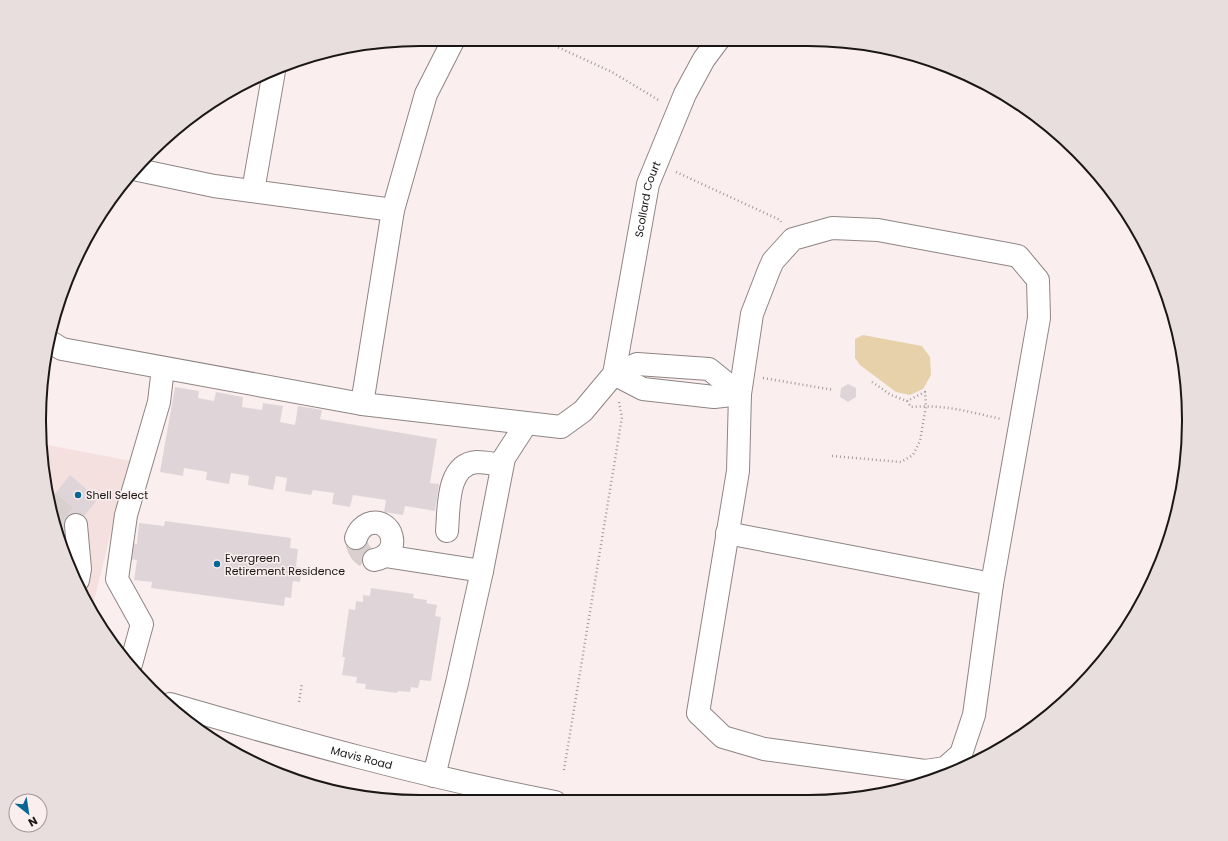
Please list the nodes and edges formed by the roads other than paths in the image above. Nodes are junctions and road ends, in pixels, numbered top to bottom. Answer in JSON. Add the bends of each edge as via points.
{"nodes":[{"id":1,"x":450,"y":46,"type":"edge"},
{"id":2,"x":714,"y":46,"type":"edge"},
{"id":3,"x":273,"y":77,"type":"edge"},
{"id":4,"x":142,"y":171,"type":"edge"},
{"id":5,"x":253,"y":191,"type":"junction"},
{"id":6,"x":393,"y":210,"type":"junction"},
{"id":7,"x":54,"y":344,"type":"edge"},
{"id":8,"x":163,"y":368,"type":"junction"},
{"id":9,"x":614,"y":374,"type":"junction"},
{"id":10,"x":742,"y":384,"type":"junction"},
{"id":11,"x":362,"y":404,"type":"junction"},
{"id":12,"x":526,"y":424,"type":"junction"},
{"id":13,"x":502,"y":465,"type":"junction"},
{"id":14,"x":76,"y":526,"type":"dead end"},
{"id":15,"x":447,"y":530,"type":"dead end"},
{"id":16,"x":727,"y":533,"type":"junction"},
{"id":17,"x":356,"y":538,"type":"dead end"},
{"id":18,"x":76,"y":566,"type":"edge"},
{"id":19,"x":482,"y":571,"type":"junction"},
{"id":20,"x":992,"y":584,"type":"junction"},
{"id":21,"x":132,"y":659,"type":"edge"},
{"id":22,"x":180,"y":707,"type":"edge"},
{"id":23,"x":434,"y":776,"type":"junction"},
{"id":24,"x":522,"y":795,"type":"edge"}],
"edges":[{"from":1,"to":6,"type":"main road","via":[[426,94]]},
{"from":2,"to":9,"type":"main road","name":"Scollard Court","via":[[685,94],[648,184]]},
{"from":3,"to":5,"type":"main road"},
{"from":4,"to":5,"type":"main road","via":[[214,186]]},
{"from":5,"to":6,"type":"main road"},
{"from":6,"to":11,"type":"main road"},
{"from":7,"to":8,"type":"main road","via":[[62,349]]},
{"from":8,"to":11,"type":"main road"},
{"from":8,"to":21,"type":"main road","via":[[159,402],[126,515],[117,579],[142,624]]},
{"from":9,"to":10,"type":"main road","via":[[637,364],[709,369]]},
{"from":9,"to":12,"type":"main road","via":[[583,411],[561,427]]},
{"from":10,"to":16,"type":"main road","via":[[738,471]]},
{"from":10,"to":20,"type":"main road","via":[[752,314],[771,266],[793,239],[832,228],[878,230],[1018,256],[1038,280],[1039,318]]},
{"from":11,"to":12,"type":"main road"},
{"from":12,"to":13,"type":"main road"},
{"from":13,"to":15,"type":"main road","via":[[476,462],[462,468],[452,481]]},
{"from":13,"to":19,"type":"main road"},
{"from":14,"to":18,"type":"main road"},
{"from":16,"to":20,"type":"main road"},
{"from":16,"to":20,"type":"main road","via":[[698,712],[723,737],[764,749],[925,770],[944,768],[961,754],[974,715]]},
{"from":17,"to":19,"type":"main road","via":[[365,525],[383,525],[388,529],[392,546],[380,558]]},
{"from":19,"to":23,"type":"main road"},
{"from":22,"to":23,"type":"main road","name":"Mavis Road","via":[[347,755]]},
{"from":23,"to":24,"type":"main road","name":"Mavis Road"}]}
